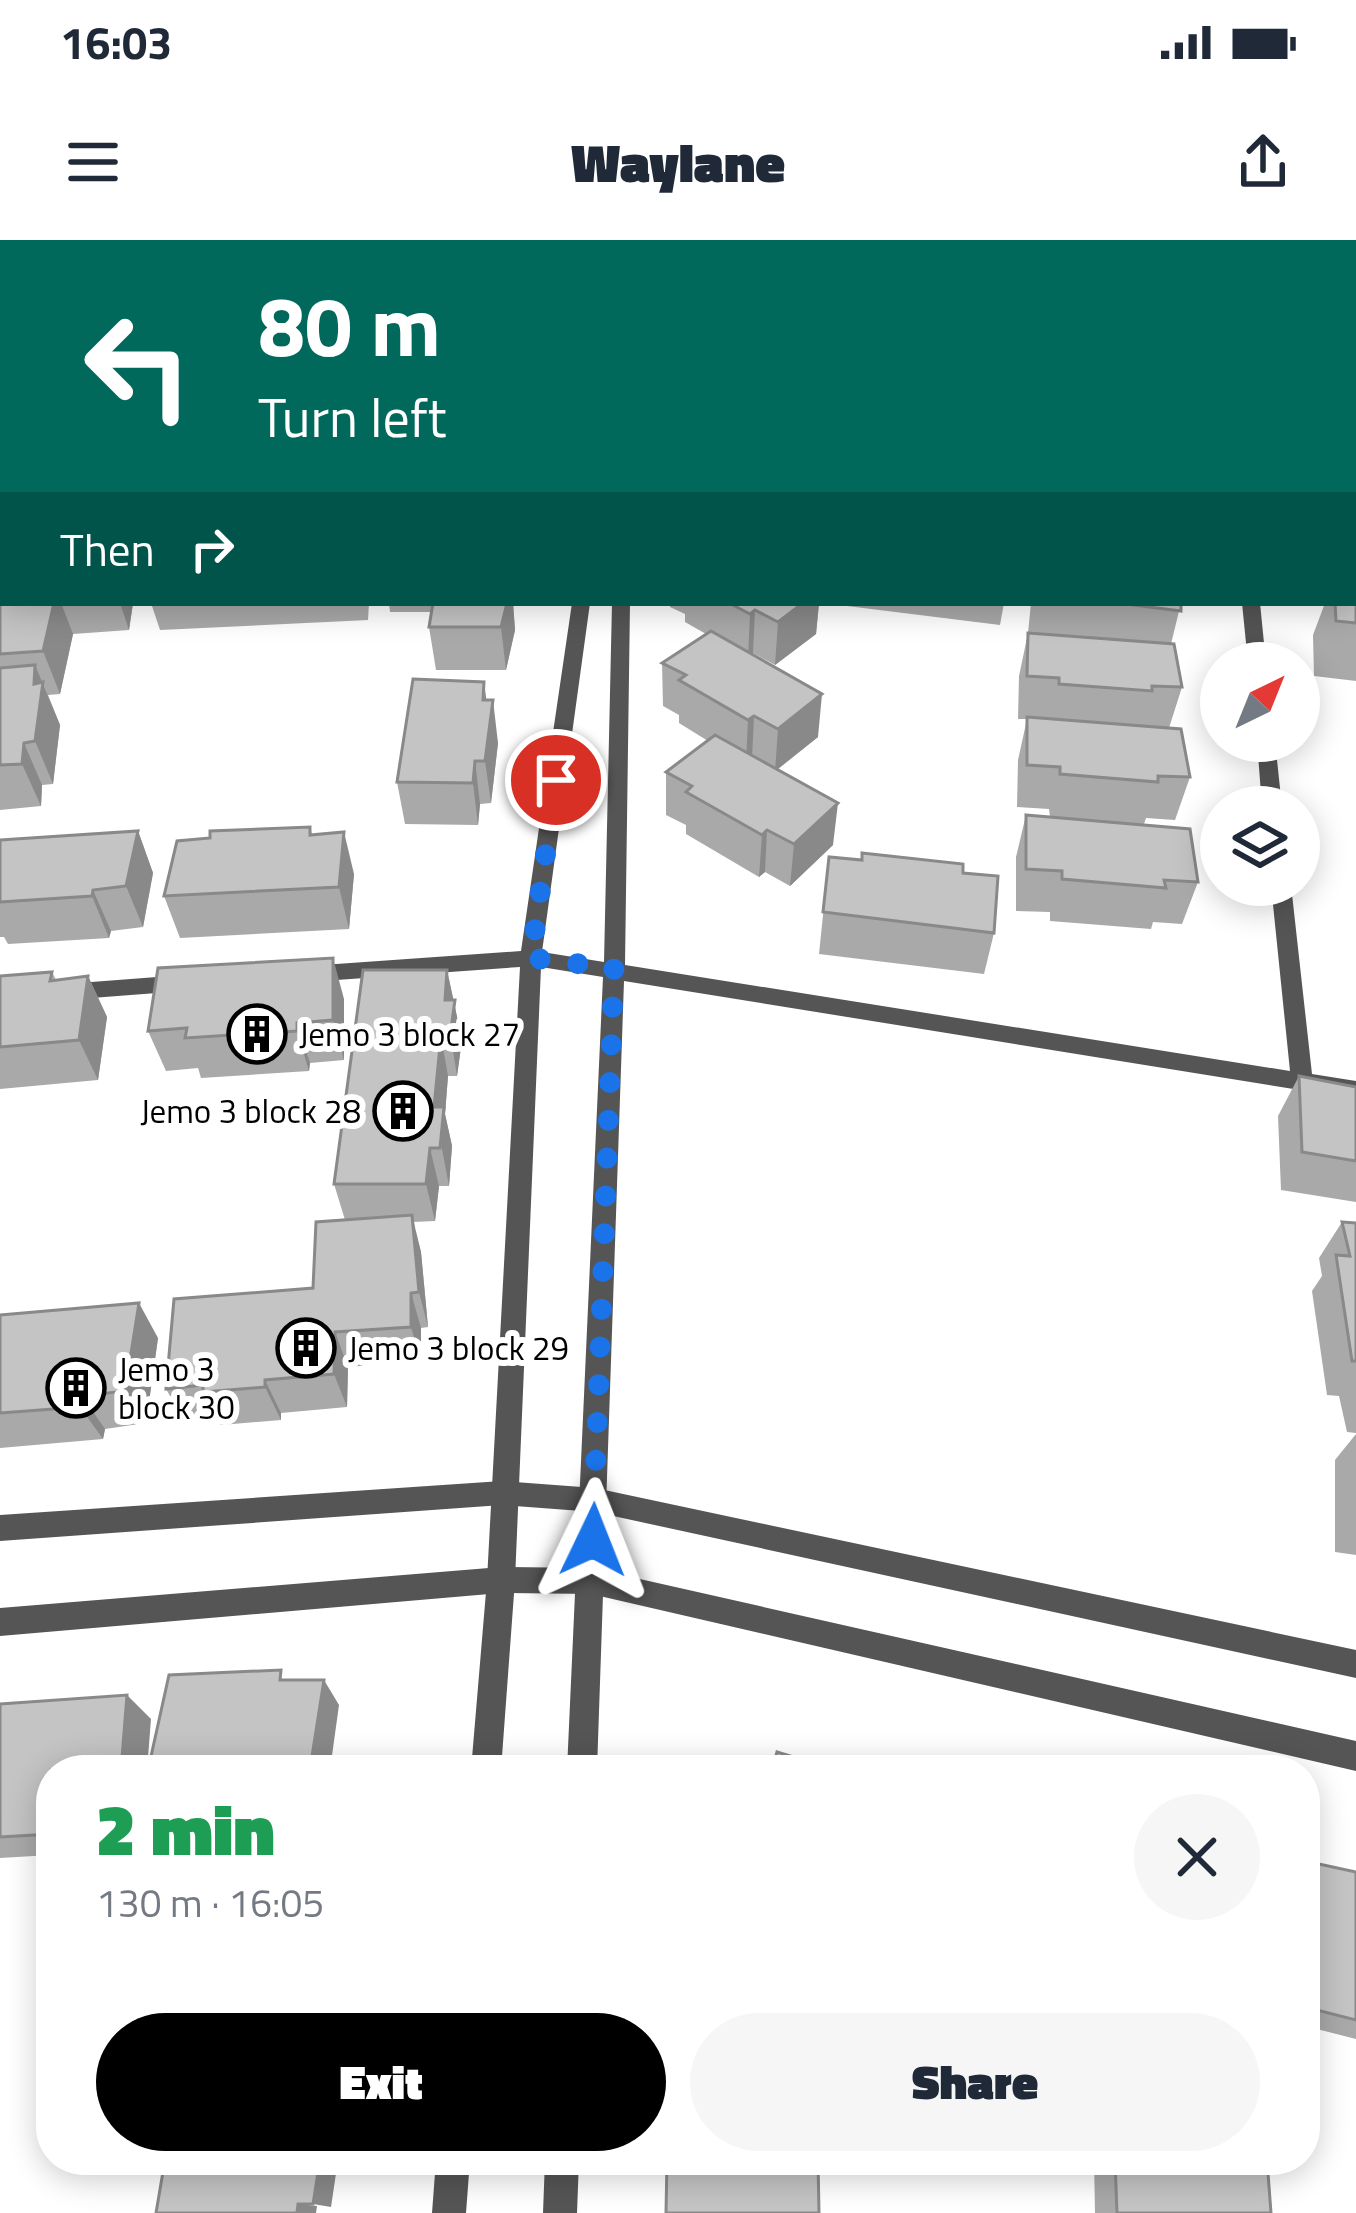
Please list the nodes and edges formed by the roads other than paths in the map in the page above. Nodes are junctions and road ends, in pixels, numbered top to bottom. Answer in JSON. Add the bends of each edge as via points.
{"nodes":[{"id":1,"x":581,"y":606,"type":"edge"},
{"id":2,"x":621,"y":606,"type":"edge"},
{"id":3,"x":1251,"y":606,"type":"edge"},
{"id":4,"x":1255,"y":642,"type":"edge"},
{"id":5,"x":1283,"y":906,"type":"edge"},
{"id":6,"x":531,"y":958,"type":"junction"},
{"id":7,"x":614,"y":968,"type":"junction"},
{"id":8,"x":277,"y":976,"type":"edge"},
{"id":9,"x":208,"y":981,"type":"edge"},
{"id":10,"x":0,"y":997,"type":"edge"},
{"id":11,"x":1301,"y":1081,"type":"junction"},
{"id":12,"x":1356,"y":1090,"type":"edge"},
{"id":13,"x":502,"y":1493,"type":"junction"},
{"id":14,"x":595,"y":1500,"type":"junction"},
{"id":15,"x":0,"y":1528,"type":"edge"},
{"id":16,"x":502,"y":1580,"type":"junction"},
{"id":17,"x":591,"y":1581,"type":"junction"},
{"id":18,"x":0,"y":1622,"type":"edge"},
{"id":19,"x":1356,"y":1664,"type":"edge"},
{"id":20,"x":487,"y":1755,"type":"edge"},
{"id":21,"x":583,"y":1755,"type":"edge"},
{"id":22,"x":1356,"y":1756,"type":"edge"},
{"id":23,"x":452,"y":2175,"type":"edge"},
{"id":24,"x":561,"y":2175,"type":"edge"},
{"id":25,"x":449,"y":2213,"type":"edge"},
{"id":26,"x":560,"y":2213,"type":"edge"}],
"edges":[{"from":1,"to":6,"type":"street"},
{"from":2,"to":7,"type":"street"},
{"from":3,"to":4,"type":"street"},
{"from":5,"to":11,"type":"street"},
{"from":6,"to":7,"type":"street"},
{"from":6,"to":8,"type":"street"},
{"from":6,"to":13,"type":"street"},
{"from":7,"to":11,"type":"street"},
{"from":7,"to":14,"type":"street"},
{"from":9,"to":10,"type":"street"},
{"from":11,"to":12,"type":"street"},
{"from":13,"to":14,"type":"street"},
{"from":13,"to":15,"type":"street"},
{"from":13,"to":16,"type":"street"},
{"from":14,"to":17,"type":"street"},
{"from":14,"to":19,"type":"street"},
{"from":16,"to":17,"type":"street"},
{"from":16,"to":18,"type":"street"},
{"from":16,"to":20,"type":"street"},
{"from":17,"to":21,"type":"street"},
{"from":17,"to":22,"type":"street"},
{"from":23,"to":25,"type":"street"},
{"from":24,"to":26,"type":"street"}]}
